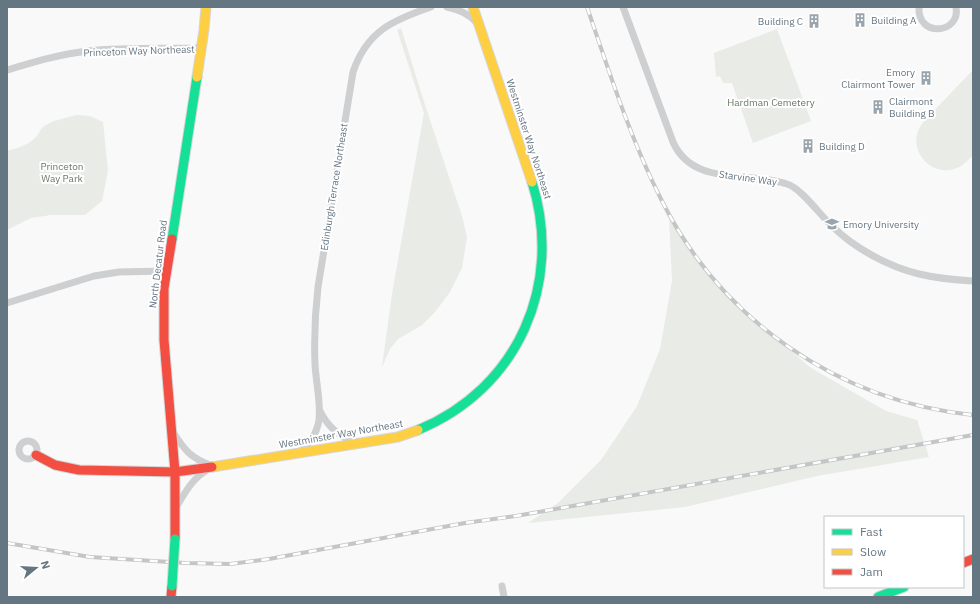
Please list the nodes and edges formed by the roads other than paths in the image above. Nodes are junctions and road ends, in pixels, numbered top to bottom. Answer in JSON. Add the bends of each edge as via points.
{"nodes":[{"id":1,"x":206,"y":7,"type":"edge"},
{"id":2,"x":431,"y":7,"type":"edge"},
{"id":3,"x":447,"y":7,"type":"edge"},
{"id":4,"x":472,"y":7,"type":"edge"},
{"id":5,"x":623,"y":7,"type":"edge"},
{"id":6,"x":919,"y":7,"type":"edge"},
{"id":7,"x":956,"y":7,"type":"edge"},
{"id":8,"x":478,"y":25,"type":"junction"},
{"id":9,"x":201,"y":48,"type":"junction"},
{"id":10,"x":7,"y":70,"type":"edge"},
{"id":11,"x":166,"y":271,"type":"junction"},
{"id":12,"x":973,"y":281,"type":"edge"},
{"id":13,"x":7,"y":303,"type":"edge"},
{"id":14,"x":319,"y":410,"type":"junction"},
{"id":15,"x":171,"y":430,"type":"junction"},
{"id":16,"x":358,"y":444,"type":"junction"},
{"id":17,"x":296,"y":454,"type":"junction"},
{"id":18,"x":36,"y":455,"type":"dead end"},
{"id":19,"x":214,"y":466,"type":"junction"},
{"id":20,"x":175,"y":472,"type":"junction"},
{"id":21,"x":175,"y":509,"type":"junction"},
{"id":22,"x":502,"y":586,"type":"dead end"},
{"id":23,"x":901,"y":588,"type":"edge"},
{"id":24,"x":171,"y":597,"type":"edge"},
{"id":25,"x":504,"y":597,"type":"edge"},
{"id":26,"x":878,"y":597,"type":"edge"}],
"edges":[{"from":1,"to":9,"type":"street","name":"North Decatur Road"},
{"from":2,"to":14,"type":"street","name":"Edinburgh Terrace Northeast","via":[[398,19],[383,28],[365,47],[353,72],[317,294],[314,329]]},
{"from":3,"to":8,"type":"street","via":[[467,14]]},
{"from":4,"to":8,"type":"street","name":"Westminster Way Northeast"},
{"from":5,"to":12,"type":"street","name":"Starvine Way","via":[[673,142],[687,162],[713,173],[774,180],[790,185],[836,229],[864,250],[917,273]]},
{"from":6,"to":7,"type":"street","via":[[924,24],[938,30],[951,24],[956,16]]},
{"from":8,"to":16,"type":"street","name":"Westminster Way Northeast","via":[[540,207],[543,253],[536,298],[525,330],[512,353],[489,383],[470,400],[418,430],[398,437]]},
{"from":9,"to":10,"type":"street","name":"Princeton Way Northeast","via":[[88,52],[39,60]]},
{"from":9,"to":11,"type":"street","name":"North Decatur Road"},
{"from":11,"to":13,"type":"street","via":[[119,272],[94,276]]},
{"from":11,"to":15,"type":"street","name":"North Decatur Road","via":[[164,340]]},
{"from":14,"to":16,"type":"street","name":"Edinburgh Terrace Northeast","via":[[325,422],[336,432]]},
{"from":14,"to":17,"type":"street","name":"Edinburgh Terrace Northeast","via":[[317,428],[313,436],[305,449]]},
{"from":15,"to":19,"type":"street","via":[[188,453]]},
{"from":15,"to":20,"type":"street","name":"North Decatur Road"},
{"from":16,"to":17,"type":"street","name":"Westminster Way Northeast"},
{"from":17,"to":19,"type":"street","name":"Westminster Way Northeast"},
{"from":18,"to":20,"type":"street","name":"Westminster Way Northeast","via":[[55,465],[79,470]]},
{"from":19,"to":20,"type":"street","name":"Westminster Way Northeast"},
{"from":19,"to":21,"type":"street","name":"Westminster Way Northeast","via":[[192,482]]},
{"from":20,"to":21,"type":"street","name":"North Decatur Road"},
{"from":21,"to":24,"type":"street","name":"North Decatur Road","bridge":true},
{"from":22,"to":25,"type":"street"},
{"from":23,"to":26,"type":"street"}]}
